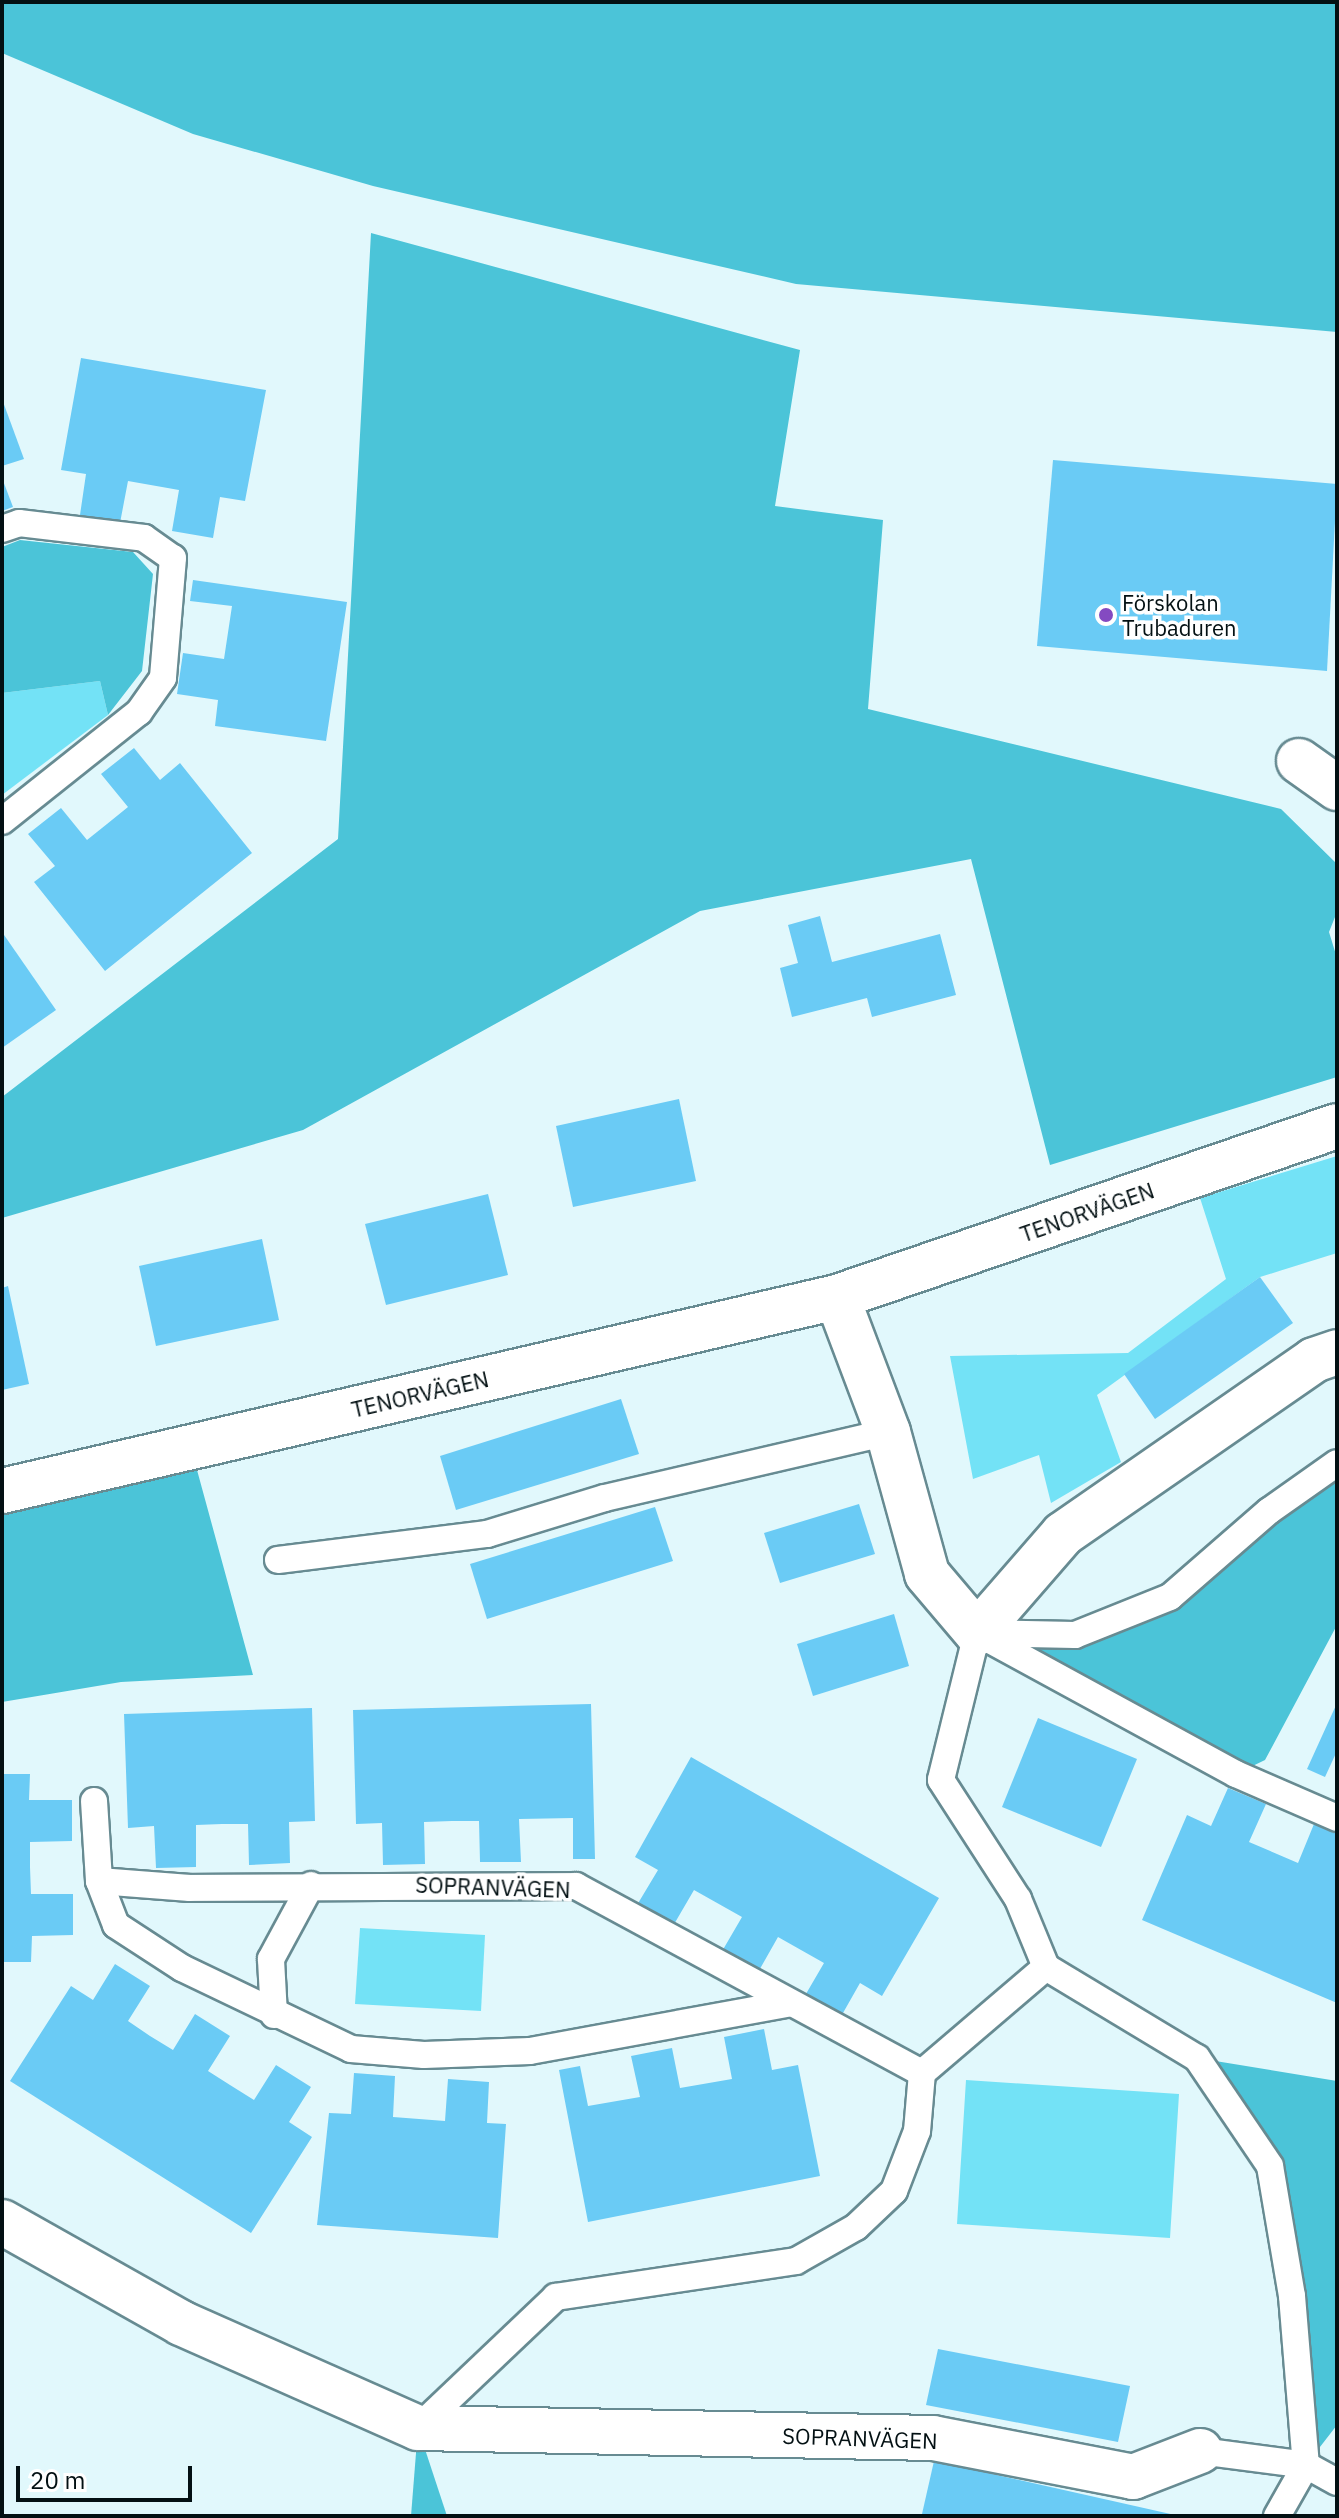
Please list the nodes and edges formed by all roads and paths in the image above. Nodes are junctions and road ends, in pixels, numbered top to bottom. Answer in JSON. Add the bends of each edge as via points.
{"nodes":[{"id":1,"x":2,"y":529,"type":"edge"},
{"id":2,"x":1299,"y":761,"type":"dead end"},
{"id":3,"x":1337,"y":788,"type":"edge"},
{"id":4,"x":2,"y":821,"type":"edge"},
{"id":5,"x":1337,"y":1126,"type":"edge"},
{"id":6,"x":837,"y":1297,"type":"junction"},
{"id":7,"x":1337,"y":1352,"type":"edge"},
{"id":8,"x":888,"y":1432,"type":"junction"},
{"id":9,"x":1337,"y":1463,"type":"edge"},
{"id":10,"x":2,"y":1491,"type":"edge"},
{"id":11,"x":278,"y":1560,"type":"dead end"},
{"id":12,"x":977,"y":1633,"type":"junction"},
{"id":13,"x":94,"y":1801,"type":"dead end"},
{"id":14,"x":1337,"y":1818,"type":"edge"},
{"id":15,"x":99,"y":1881,"type":"junction"},
{"id":16,"x":311,"y":1885,"type":"junction"},
{"id":17,"x":1046,"y":1967,"type":"junction"},
{"id":18,"x":791,"y":2003,"type":"junction"},
{"id":19,"x":274,"y":2015,"type":"junction"},
{"id":20,"x":922,"y":2073,"type":"junction"},
{"id":21,"x":2,"y":2222,"type":"edge"},
{"id":22,"x":418,"y":2428,"type":"junction"},
{"id":23,"x":1200,"y":2451,"type":"joint"},
{"id":24,"x":1306,"y":2465,"type":"junction"},
{"id":25,"x":1337,"y":2482,"type":"edge"},
{"id":26,"x":1277,"y":2516,"type":"edge"}],
"edges":[{"from":1,"to":4,"type":"lane","via":[[19,523],[144,538],[173,558],[163,678],[139,712]]},
{"from":2,"to":3,"type":"street"},
{"from":5,"to":6,"type":"street","name":"TENORVÄGEN"},
{"from":6,"to":8,"type":"street"},
{"from":6,"to":10,"type":"street","name":"TENORVÄGEN"},
{"from":7,"to":12,"type":"street","via":[[1314,1360],[1063,1534]]},
{"from":8,"to":11,"type":"lane","via":[[605,1498],[487,1534]]},
{"from":8,"to":12,"type":"street","via":[[927,1574]]},
{"from":9,"to":12,"type":"lane","via":[[1269,1511],[1170,1597],[1075,1635]]},
{"from":12,"to":14,"type":"lane","via":[[1236,1774]]},
{"from":12,"to":17,"type":"lane","via":[[941,1780],[1018,1899]]},
{"from":13,"to":15,"type":"lane"},
{"from":15,"to":16,"type":"lane","name":"SOPRANVÄGEN","via":[[190,1888]]},
{"from":15,"to":19,"type":"lane","via":[[116,1925]]},
{"from":16,"to":18,"type":"lane","name":"SOPRANVÄGEN","via":[[576,1886]]},
{"from":16,"to":19,"type":"lane","via":[[271,1959]]},
{"from":17,"to":20,"type":"lane"},
{"from":17,"to":24,"type":"lane","via":[[1197,2058],[1270,2166],[1292,2296]]},
{"from":18,"to":19,"type":"lane","via":[[530,2051],[424,2055],[351,2049]]},
{"from":18,"to":20,"type":"lane","name":"SOPRANVÄGEN"},
{"from":20,"to":22,"type":"lane","via":[[917,2131],[894,2191],[856,2227],[796,2261],[556,2297]]},
{"from":21,"to":22,"type":"street","name":"SOPRANVÄGEN","via":[[181,2323]]},
{"from":22,"to":23,"type":"street","name":"SOPRANVÄGEN","via":[[933,2438],[1133,2477]]},
{"from":23,"to":24,"type":"lane","name":"SOPRANVÄGEN"},
{"from":24,"to":25,"type":"lane","name":"SOPRANVÄGEN"},
{"from":24,"to":26,"type":"lane"}]}
